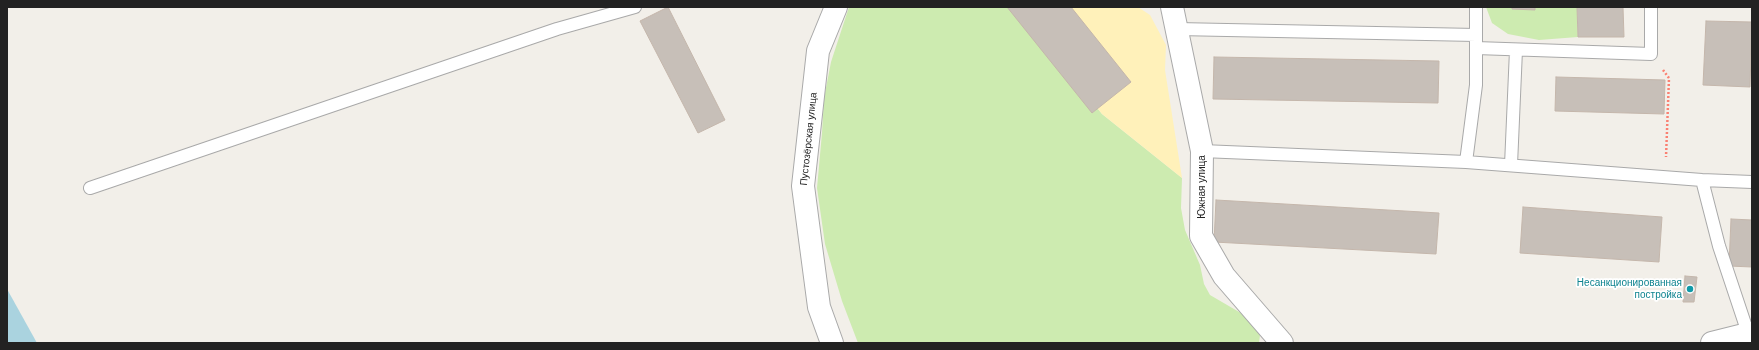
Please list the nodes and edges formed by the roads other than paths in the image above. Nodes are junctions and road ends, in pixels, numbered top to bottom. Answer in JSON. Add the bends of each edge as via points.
{"nodes":[{"id":1,"x":635,"y":7,"type":"edge"},
{"id":2,"x":836,"y":7,"type":"edge"},
{"id":3,"x":1172,"y":7,"type":"edge"},
{"id":4,"x":1476,"y":7,"type":"edge"},
{"id":5,"x":1651,"y":7,"type":"edge"},
{"id":6,"x":1177,"y":29,"type":"junction"},
{"id":7,"x":1476,"y":35,"type":"junction"},
{"id":8,"x":1476,"y":48,"type":"junction"},
{"id":9,"x":1516,"y":50,"type":"junction"},
{"id":10,"x":1202,"y":151,"type":"junction"},
{"id":11,"x":1466,"y":162,"type":"junction"},
{"id":12,"x":1511,"y":165,"type":"junction"},
{"id":13,"x":1702,"y":180,"type":"junction"},
{"id":14,"x":1752,"y":182,"type":"edge"},
{"id":15,"x":90,"y":188,"type":"dead end"},
{"id":16,"x":1750,"y":333,"type":"edge"},
{"id":17,"x":832,"y":343,"type":"edge"},
{"id":18,"x":1282,"y":343,"type":"edge"},
{"id":19,"x":1712,"y":343,"type":"edge"}],
"edges":[{"from":1,"to":15,"type":"lane","via":[[558,29]]},
{"from":2,"to":17,"type":"street","name":"Пустозёрская улица","via":[[818,51],[803,186],[819,307]]},
{"from":3,"to":6,"type":"street","name":"Южная улица"},
{"from":4,"to":7,"type":"lane"},
{"from":5,"to":9,"type":"lane","via":[[1651,54]]},
{"from":6,"to":7,"type":"lane"},
{"from":6,"to":10,"type":"street","name":"Южная улица"},
{"from":7,"to":8,"type":"lane"},
{"from":8,"to":9,"type":"lane"},
{"from":8,"to":11,"type":"lane","via":[[1476,84]]},
{"from":9,"to":12,"type":"lane"},
{"from":10,"to":11,"type":"lane"},
{"from":10,"to":18,"type":"street","name":"Южная улица","via":[[1202,236],[1224,276]]},
{"from":11,"to":12,"type":"lane"},
{"from":12,"to":13,"type":"lane"},
{"from":13,"to":14,"type":"lane"},
{"from":13,"to":16,"type":"lane","via":[[1719,246]]},
{"from":16,"to":19,"type":"street"}]}
